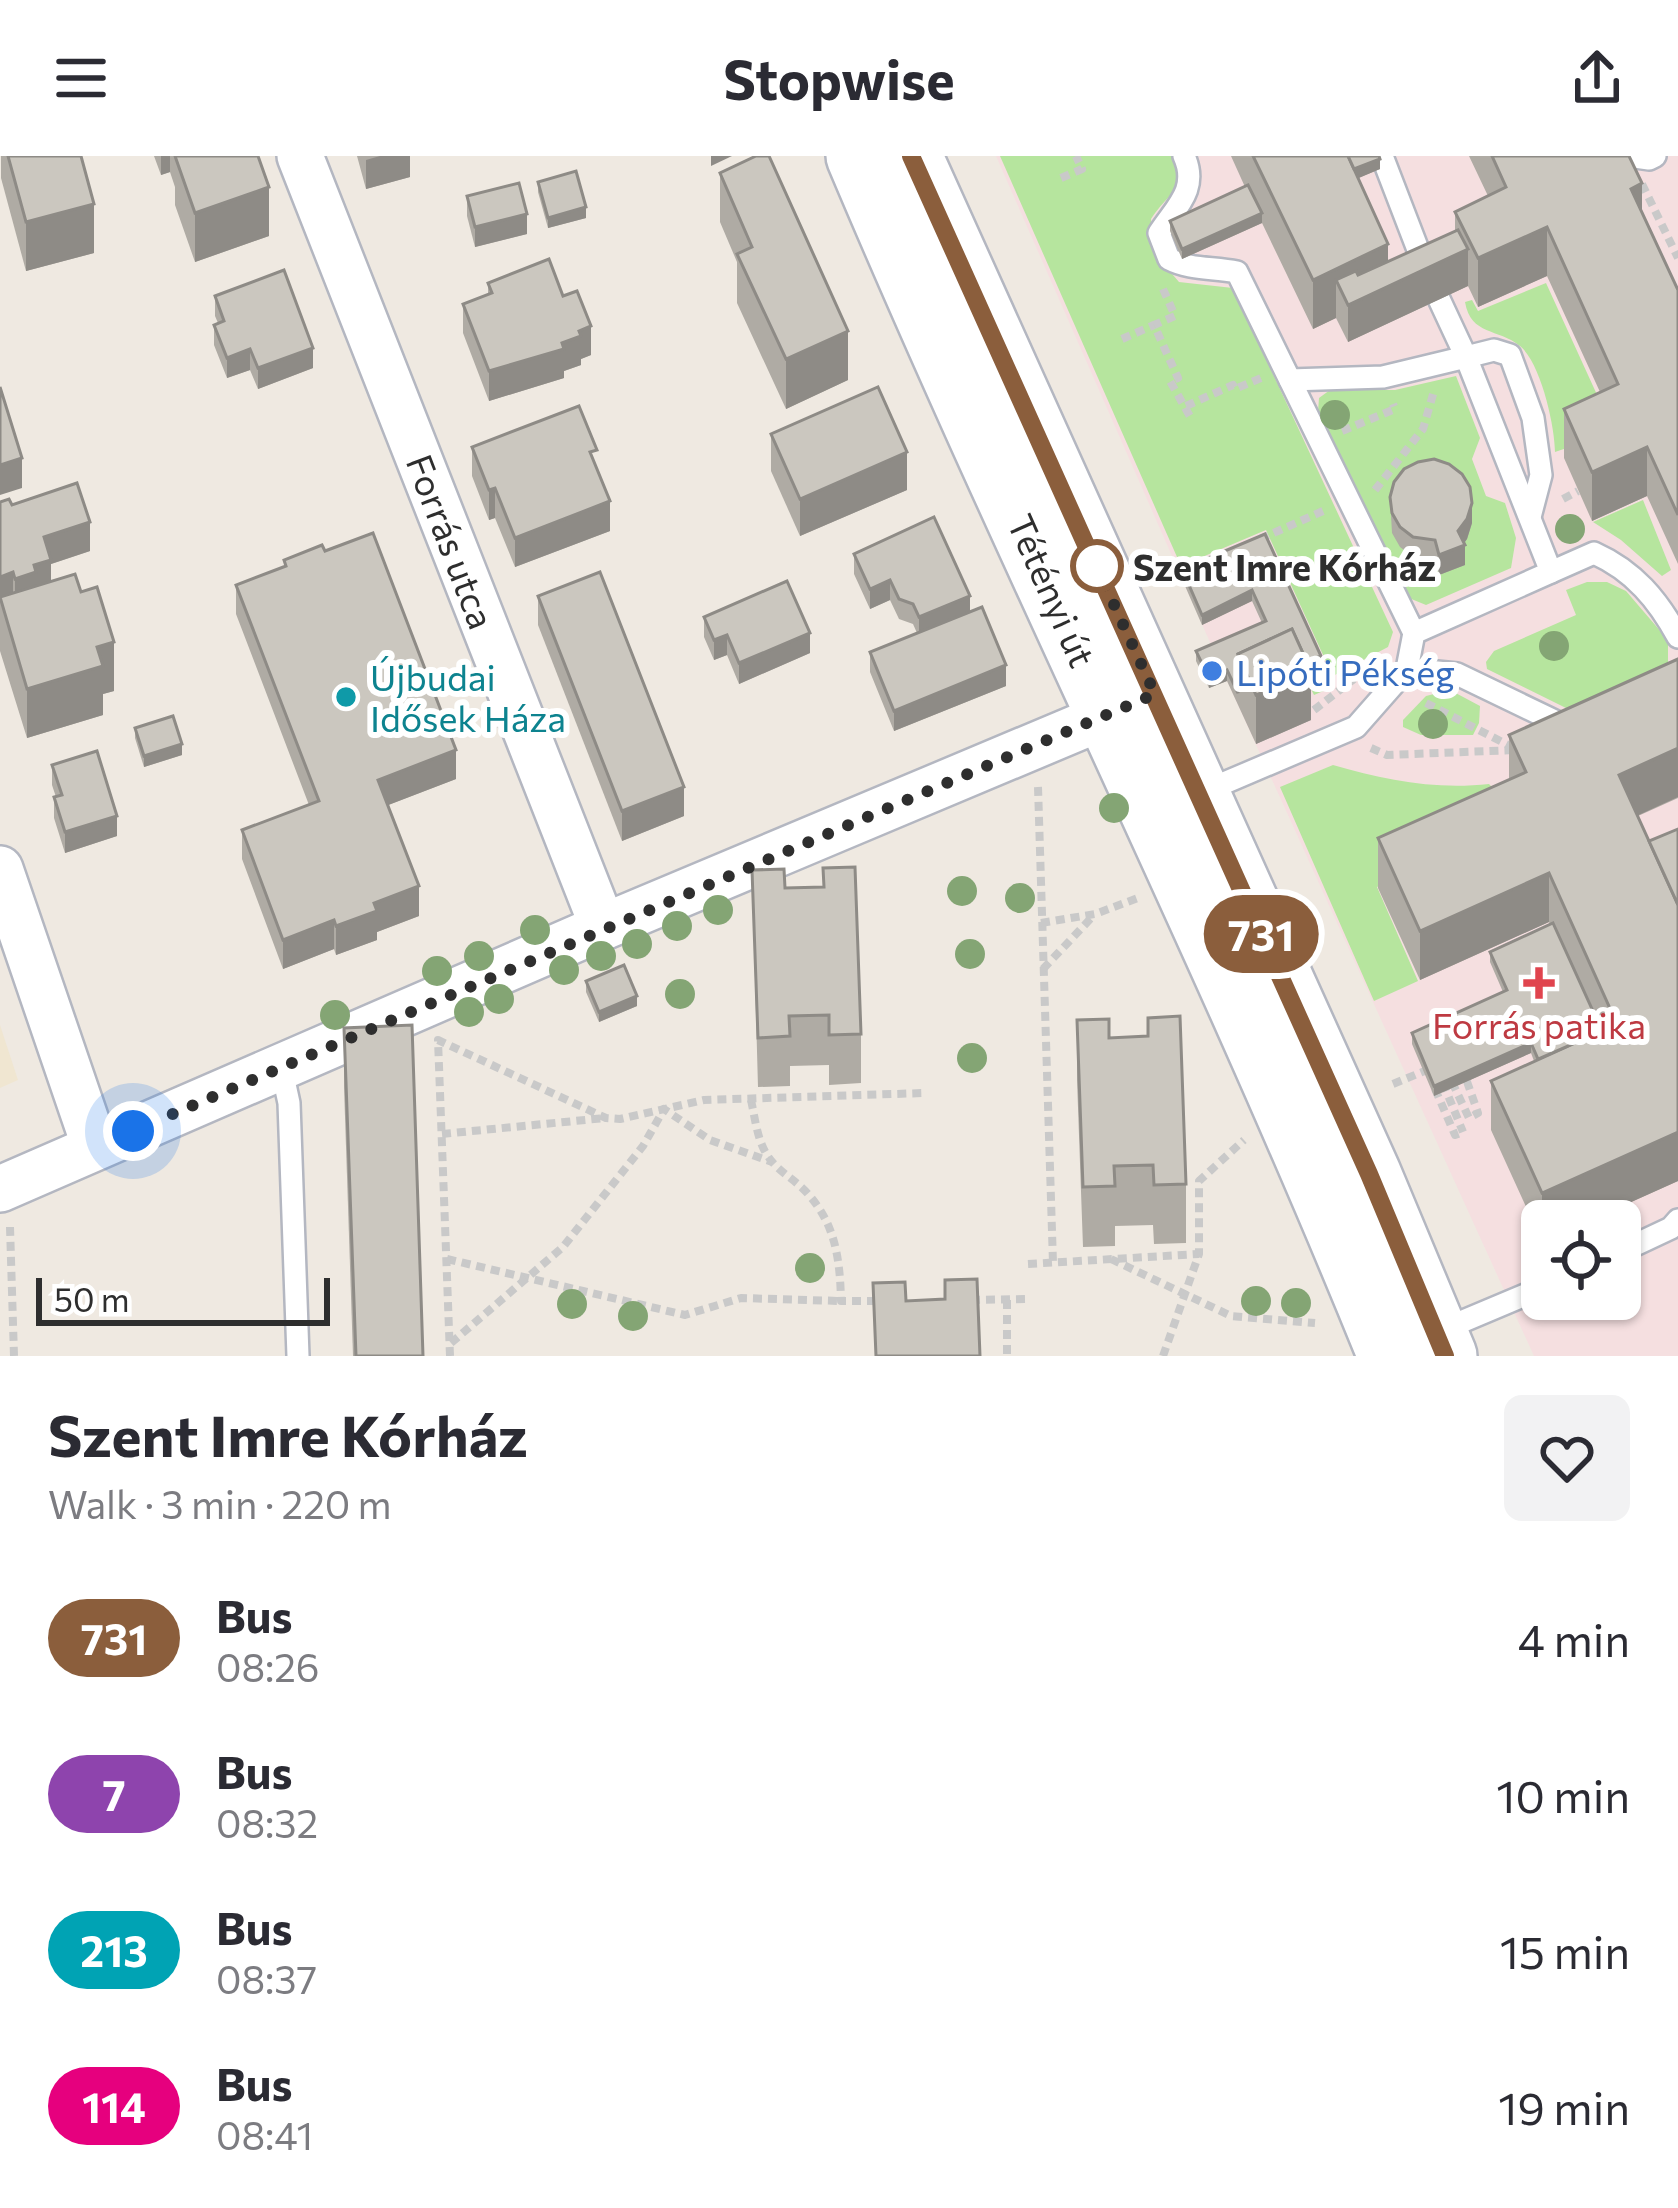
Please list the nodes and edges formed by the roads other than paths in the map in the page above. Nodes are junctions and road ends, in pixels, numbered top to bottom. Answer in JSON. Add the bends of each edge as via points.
{"nodes":[{"id":1,"x":300,"y":156,"type":"edge"},
{"id":2,"x":858,"y":156,"type":"edge"},
{"id":3,"x":910,"y":156,"type":"edge"},
{"id":4,"x":1184,"y":156,"type":"edge"},
{"id":5,"x":1382,"y":156,"type":"edge"},
{"id":6,"x":1655,"y":156,"type":"edge"},
{"id":7,"x":1629,"y":157,"type":"edge"},
{"id":8,"x":1466,"y":357,"type":"junction"},
{"id":9,"x":1287,"y":374,"type":"junction"},
{"id":10,"x":1530,"y":517,"type":"junction"},
{"id":11,"x":1551,"y":572,"type":"junction"},
{"id":12,"x":1414,"y":633,"type":"junction"},
{"id":13,"x":1678,"y":637,"type":"edge"},
{"id":14,"x":1400,"y":677,"type":"junction"},
{"id":15,"x":1132,"y":704,"type":"junction"},
{"id":16,"x":1585,"y":730,"type":"edge"},
{"id":17,"x":1176,"y":804,"type":"junction"},
{"id":18,"x":0,"y":869,"type":"edge"},
{"id":19,"x":603,"y":927,"type":"junction"},
{"id":20,"x":281,"y":1066,"type":"junction"},
{"id":21,"x":95,"y":1147,"type":"junction"},
{"id":22,"x":5,"y":1208,"type":"edge"},
{"id":23,"x":1678,"y":1220,"type":"edge"},
{"id":24,"x":1641,"y":1242,"type":"edge"},
{"id":25,"x":1521,"y":1299,"type":"edge"},
{"id":26,"x":1423,"y":1348,"type":"edge"},
{"id":27,"x":298,"y":1356,"type":"edge"}],
"edges":[{"from":1,"to":19,"type":"street","name":"Forrás utca"},
{"from":2,"to":15,"type":"main road","name":"Tétényi út"},
{"from":3,"to":15,"type":"main road","name":"Tétényi út"},
{"from":4,"to":9,"type":"lane","via":[[1189,192],[1159,233],[1169,259],[1237,272]]},
{"from":5,"to":8,"type":"lane"},
{"from":6,"to":7,"type":"lane"},
{"from":8,"to":9,"type":"lane","via":[[1383,377]]},
{"from":8,"to":10,"type":"lane"},
{"from":8,"to":10,"type":"lane","via":[[1510,355],[1533,418],[1541,475]]},
{"from":9,"to":12,"type":"lane"},
{"from":10,"to":11,"type":"lane"},
{"from":11,"to":12,"type":"lane"},
{"from":11,"to":13,"type":"lane","via":[[1594,553],[1612,561],[1658,599]]},
{"from":12,"to":14,"type":"lane"},
{"from":14,"to":16,"type":"lane","via":[[1457,674]]},
{"from":14,"to":17,"type":"lane","via":[[1356,727]]},
{"from":15,"to":17,"type":"main road","name":"Tétényi út"},
{"from":15,"to":19,"type":"street"},
{"from":17,"to":26,"type":"main road","name":"Tétényi út"},
{"from":18,"to":21,"type":"street"},
{"from":19,"to":20,"type":"street"},
{"from":20,"to":21,"type":"street"},
{"from":20,"to":27,"type":"lane"},
{"from":21,"to":22,"type":"street"},
{"from":23,"to":24,"type":"lane"},
{"from":25,"to":26,"type":"lane"}]}
